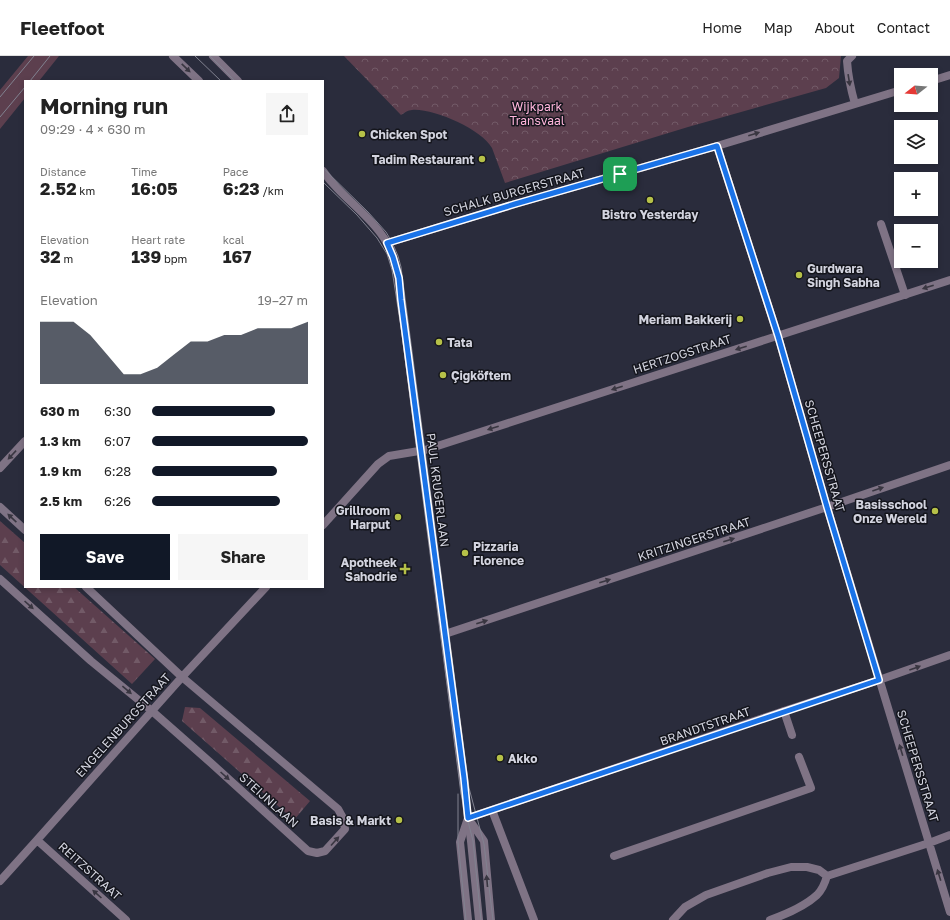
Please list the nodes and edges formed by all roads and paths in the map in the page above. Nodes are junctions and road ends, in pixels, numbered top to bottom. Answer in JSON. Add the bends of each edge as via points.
{"nodes":[{"id":1,"x":174,"y":56,"type":"edge"},
{"id":2,"x":213,"y":56,"type":"edge"},
{"id":3,"x":852,"y":56,"type":"edge"},
{"id":4,"x":950,"y":75,"type":"edge"},
{"id":5,"x":938,"y":79,"type":"edge"},
{"id":6,"x":198,"y":80,"type":"edge"},
{"id":7,"x":237,"y":80,"type":"edge"},
{"id":8,"x":894,"y":92,"type":"edge"},
{"id":9,"x":855,"y":104,"type":"junction"},
{"id":10,"x":717,"y":146,"type":"junction"},
{"id":11,"x":324,"y":172,"type":"edge"},
{"id":12,"x":324,"y":182,"type":"edge"},
{"id":13,"x":336,"y":188,"type":"junction"},
{"id":14,"x":881,"y":224,"type":"dead end"},
{"id":15,"x":387,"y":243,"type":"junction"},
{"id":16,"x":950,"y":280,"type":"edge"},
{"id":17,"x":905,"y":295,"type":"junction"},
{"id":18,"x":778,"y":336,"type":"junction"},
{"id":19,"x":24,"y":442,"type":"edge"},
{"id":20,"x":421,"y":451,"type":"junction"},
{"id":21,"x":950,"y":465,"type":"edge"},
{"id":22,"x":0,"y":468,"type":"edge"},
{"id":23,"x":0,"y":506,"type":"edge"},
{"id":24,"x":827,"y":507,"type":"junction"},
{"id":25,"x":324,"y":524,"type":"edge"},
{"id":26,"x":24,"y":529,"type":"edge"},
{"id":27,"x":0,"y":579,"type":"edge"},
{"id":28,"x":87,"y":588,"type":"edge"},
{"id":29,"x":265,"y":588,"type":"edge"},
{"id":30,"x":445,"y":634,"type":"junction"},
{"id":31,"x":950,"y":655,"type":"edge"},
{"id":32,"x":182,"y":677,"type":"junction"},
{"id":33,"x":879,"y":680,"type":"junction"},
{"id":34,"x":152,"y":711,"type":"junction"},
{"id":35,"x":784,"y":711,"type":"junction"},
{"id":36,"x":792,"y":735,"type":"dead end"},
{"id":37,"x":799,"y":757,"type":"dead end"},
{"id":38,"x":492,"y":810,"type":"junction"},
{"id":39,"x":468,"y":818,"type":"junction"},
{"id":40,"x":950,"y":835,"type":"edge"},
{"id":41,"x":37,"y":840,"type":"junction"},
{"id":42,"x":929,"y":843,"type":"junction"},
{"id":43,"x":614,"y":856,"type":"dead end"},
{"id":44,"x":827,"y":876,"type":"junction"},
{"id":45,"x":0,"y":881,"type":"edge"},
{"id":46,"x":950,"y":912,"type":"edge"},
{"id":47,"x":126,"y":920,"type":"edge"},
{"id":48,"x":468,"y":920,"type":"edge"},
{"id":49,"x":479,"y":920,"type":"edge"},
{"id":50,"x":491,"y":920,"type":"edge"},
{"id":51,"x":534,"y":920,"type":"edge"},
{"id":52,"x":673,"y":920,"type":"edge"},
{"id":53,"x":770,"y":920,"type":"edge"}],
"edges":[{"from":1,"to":6,"type":"street","one_way":true},
{"from":2,"to":7,"type":"street"},
{"from":3,"to":9,"type":"street","one_way":true,"via":[[848,61],[848,76]]},
{"from":4,"to":5,"type":"street"},
{"from":8,"to":9,"type":"street"},
{"from":10,"to":9,"type":"street","name":"SCHALK BURGERSTRAAT","one_way":true},
{"from":10,"to":15,"type":"street","name":"SCHALK BURGERSTRAAT"},
{"from":10,"to":18,"type":"street","name":"SCHEEPERSSTRAAT"},
{"from":11,"to":13,"type":"street","name":"PAUL KRUGERLAAN"},
{"from":12,"to":13,"type":"street","name":"PAUL KRUGERLAAN"},
{"from":13,"to":15,"type":"street","name":"PAUL KRUGERLAAN","via":[[377,229]]},
{"from":14,"to":17,"type":"street"},
{"from":15,"to":20,"type":"street","name":"PAUL KRUGERLAAN","via":[[399,278]]},
{"from":16,"to":17,"type":"street","name":"HERTZOGSTRAAT","one_way":true},
{"from":17,"to":18,"type":"street","name":"HERTZOGSTRAAT"},
{"from":18,"to":20,"type":"street","name":"HERTZOGSTRAAT","one_way":true},
{"from":18,"to":24,"type":"street","name":"SCHEEPERSSTRAAT"},
{"from":19,"to":22,"type":"street","one_way":true},
{"from":20,"to":25,"type":"street","via":[[389,456],[378,464]]},
{"from":20,"to":30,"type":"street","name":"PAUL KRUGERLAAN"},
{"from":24,"to":21,"type":"street","name":"KRITZINGERSTRAAT","one_way":true},
{"from":26,"to":23,"type":"street","one_way":true},
{"from":30,"to":24,"type":"street","name":"KRITZINGERSTRAAT","one_way":true},
{"from":24,"to":33,"type":"street","name":"SCHEEPERSSTRAAT"},
{"from":27,"to":34,"type":"street","name":"STEIJNLAAN","one_way":true},
{"from":28,"to":32,"type":"street","name":"STEIJNLAAN"},
{"from":29,"to":32,"type":"street","name":"ENGELENBURGSTRAAT"},
{"from":30,"to":39,"type":"street","name":"PAUL KRUGERLAAN"},
{"from":33,"to":31,"type":"street","name":"BRANDTSTRAAT","one_way":true},
{"from":32,"to":34,"type":"street","name":"ENGELENBURGSTRAAT"},
{"from":34,"to":32,"type":"street","name":"STEIJNLAAN","one_way":true,"via":[[308,851],[325,851],[345,829],[338,809]]},
{"from":33,"to":35,"type":"street","name":"BRANDTSTRAAT"},
{"from":42,"to":33,"type":"street","name":"SCHEEPERSSTRAAT","one_way":true},
{"from":34,"to":41,"type":"street","name":"ENGELENBURGSTRAAT"},
{"from":35,"to":36,"type":"street"},
{"from":35,"to":38,"type":"street","name":"BRANDTSTRAAT"},
{"from":37,"to":43,"type":"street","via":[[810,788]]},
{"from":38,"to":39,"type":"street","name":"BRANDTSTRAAT"},
{"from":38,"to":51,"type":"street"},
{"from":39,"to":48,"type":"street","name":"PAUL KRUGERLAAN","via":[[460,842]]},
{"from":39,"to":49,"type":"street","name":"PAUL KRUGERLAAN"},
{"from":50,"to":39,"type":"street","name":"PAUL KRUGERLAAN","one_way":true,"via":[[484,841]]},
{"from":40,"to":42,"type":"street"},
{"from":41,"to":45,"type":"street","name":"ENGELENBURGSTRAAT"},
{"from":47,"to":41,"type":"street","name":"REITZSTRAAT","one_way":true},
{"from":42,"to":44,"type":"street"},
{"from":46,"to":42,"type":"street","name":"SCHEEPERSSTRAAT","one_way":true},
{"from":44,"to":52,"type":"street","via":[[819,870],[807,867],[791,867],[768,873],[706,895],[685,907]]},
{"from":44,"to":53,"type":"street","via":[[817,895],[784,915]]}]}
